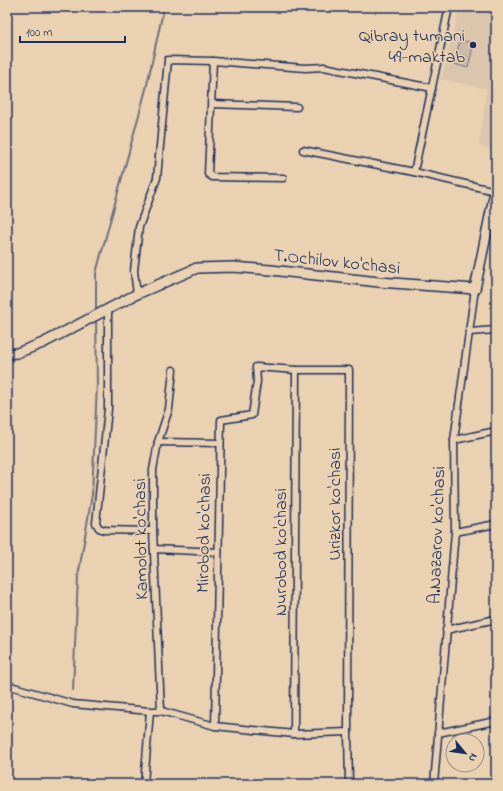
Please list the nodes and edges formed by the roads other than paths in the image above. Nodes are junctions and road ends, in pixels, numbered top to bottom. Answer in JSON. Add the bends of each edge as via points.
{"nodes":[{"id":1,"x":450,"y":7,"type":"edge"},
{"id":2,"x":213,"y":61,"type":"junction"},
{"id":3,"x":432,"y":88,"type":"junction"},
{"id":4,"x":212,"y":104,"type":"junction"},
{"id":5,"x":296,"y":107,"type":"dead end"},
{"id":6,"x":303,"y":150,"type":"dead end"},
{"id":7,"x":414,"y":172,"type":"junction"},
{"id":8,"x":283,"y":178,"type":"dead end"},
{"id":9,"x":495,"y":189,"type":"edge"},
{"id":10,"x":492,"y":227,"type":"edge"},
{"id":11,"x":475,"y":289,"type":"junction"},
{"id":12,"x":137,"y":294,"type":"junction"},
{"id":13,"x":105,"y":311,"type":"junction"},
{"id":14,"x":496,"y":330,"type":"edge"},
{"id":15,"x":469,"y":332,"type":"junction"},
{"id":16,"x":7,"y":354,"type":"edge"},
{"id":17,"x":256,"y":367,"type":"joint"},
{"id":18,"x":173,"y":370,"type":"dead end"},
{"id":19,"x":296,"y":370,"type":"junction"},
{"id":20,"x":496,"y":431,"type":"edge"},
{"id":21,"x":454,"y":440,"type":"junction"},
{"id":22,"x":158,"y":442,"type":"junction"},
{"id":23,"x":220,"y":443,"type":"junction"},
{"id":24,"x":496,"y":524,"type":"edge"},
{"id":25,"x":153,"y":531,"type":"junction"},
{"id":26,"x":455,"y":532,"type":"junction"},
{"id":27,"x":154,"y":549,"type":"junction"},
{"id":28,"x":218,"y":552,"type":"junction"},
{"id":29,"x":496,"y":619,"type":"edge"},
{"id":30,"x":446,"y":630,"type":"junction"},
{"id":31,"x":7,"y":685,"type":"edge"},
{"id":32,"x":150,"y":711,"type":"junction"},
{"id":33,"x":161,"y":711,"type":"junction"},
{"id":34,"x":496,"y":721,"type":"edge"},
{"id":35,"x":215,"y":726,"type":"junction"},
{"id":36,"x":348,"y":732,"type":"junction"},
{"id":37,"x":438,"y":733,"type":"junction"},
{"id":38,"x":294,"y":734,"type":"junction"},
{"id":39,"x":144,"y":784,"type":"edge"},
{"id":40,"x":349,"y":784,"type":"edge"},
{"id":41,"x":434,"y":784,"type":"edge"}],
"edges":[{"from":1,"to":3,"type":"street"},
{"from":2,"to":3,"type":"street","via":[[305,68],[324,67]]},
{"from":2,"to":4,"type":"street"},
{"from":2,"to":12,"type":"street","via":[[168,60],[157,178],[139,227],[134,271]]},
{"from":3,"to":7,"type":"street"},
{"from":4,"to":5,"type":"street"},
{"from":4,"to":8,"type":"street","via":[[208,174]]},
{"from":6,"to":7,"type":"street"},
{"from":7,"to":9,"type":"street"},
{"from":9,"to":10,"type":"main road"},
{"from":10,"to":11,"type":"main road"},
{"from":11,"to":12,"type":"main road","name":"T.Ochilov ko'chasi","via":[[233,267],[197,268]]},
{"from":11,"to":15,"type":"street","name":"A.Nazarov ko'chasi"},
{"from":12,"to":13,"type":"main road","name":"T.Ochilov ko'chasi"},
{"from":13,"to":16,"type":"main road","name":"T.Ochilov ko'chasi","via":[[43,343]]},
{"from":13,"to":25,"type":"street","via":[[108,409],[96,523],[104,530]]},
{"from":14,"to":15,"type":"street"},
{"from":15,"to":21,"type":"street","name":"A.Nazarov ko'chasi"},
{"from":17,"to":19,"type":"street","name":"Urizkor ko'chasi"},
{"from":17,"to":23,"type":"street","name":"Mirobod ko'chasi","via":[[257,381],[252,415],[221,420]]},
{"from":18,"to":22,"type":"street","name":"Kamolot ko'chasi","via":[[168,409]]},
{"from":19,"to":36,"type":"street","name":"Urizkor ko'chasi","via":[[349,370]]},
{"from":19,"to":38,"type":"street","name":"Nurobod ko'chasi"},
{"from":20,"to":21,"type":"street"},
{"from":21,"to":26,"type":"street","name":"A.Nazarov ko'chasi"},
{"from":22,"to":23,"type":"street"},
{"from":22,"to":25,"type":"street","name":"Kamolot ko'chasi","via":[[154,470]]},
{"from":23,"to":28,"type":"street","name":"Mirobod ko'chasi"},
{"from":24,"to":26,"type":"street"},
{"from":25,"to":27,"type":"street","name":"Kamolot ko'chasi"},
{"from":26,"to":30,"type":"street","name":"A.Nazarov ko'chasi"},
{"from":27,"to":28,"type":"street"},
{"from":27,"to":33,"type":"street","name":"Kamolot ko'chasi"},
{"from":28,"to":35,"type":"street","name":"Mirobod ko'chasi"},
{"from":29,"to":30,"type":"street"},
{"from":30,"to":37,"type":"street","name":"A.Nazarov ko'chasi"},
{"from":31,"to":32,"type":"street","via":[[73,704]]},
{"from":32,"to":33,"type":"street"},
{"from":32,"to":39,"type":"street"},
{"from":33,"to":35,"type":"street"},
{"from":34,"to":37,"type":"street"},
{"from":35,"to":38,"type":"street"},
{"from":36,"to":38,"type":"street"},
{"from":36,"to":40,"type":"street"},
{"from":37,"to":41,"type":"street","name":"A.Nazarov ko'chasi"}]}
